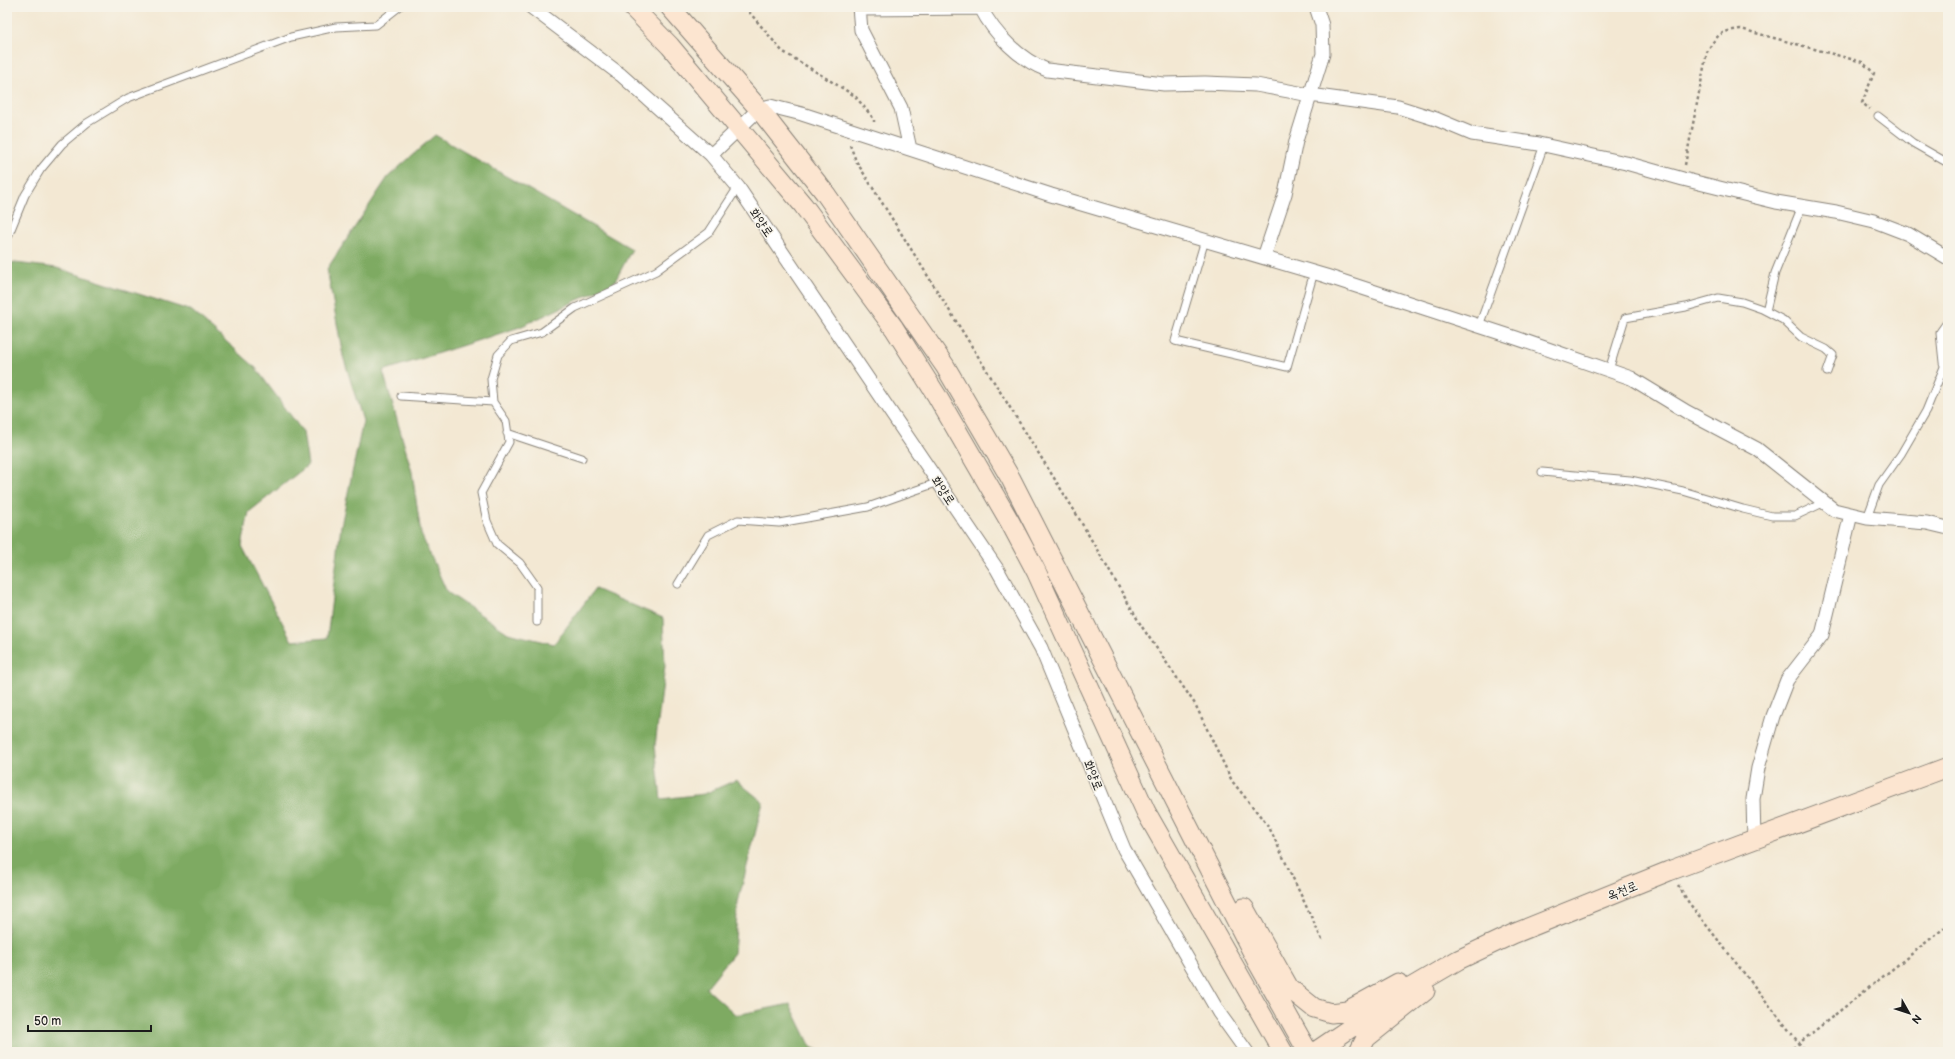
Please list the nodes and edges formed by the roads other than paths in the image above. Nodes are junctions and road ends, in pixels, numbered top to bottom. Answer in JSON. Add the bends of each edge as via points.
{"nodes":[{"id":1,"x":398,"y":7,"type":"edge"},
{"id":2,"x":531,"y":7,"type":"edge"},
{"id":3,"x":632,"y":7,"type":"edge"},
{"id":4,"x":670,"y":7,"type":"edge"},
{"id":5,"x":1316,"y":7,"type":"edge"},
{"id":6,"x":859,"y":8,"type":"edge"},
{"id":7,"x":1310,"y":95,"type":"junction"},
{"id":8,"x":758,"y":110,"type":"junction"},
{"id":9,"x":1878,"y":116,"type":"road end"},
{"id":10,"x":739,"y":127,"type":"junction"},
{"id":11,"x":1544,"y":145,"type":"junction"},
{"id":12,"x":910,"y":149,"type":"junction"},
{"id":13,"x":711,"y":155,"type":"junction"},
{"id":14,"x":1948,"y":163,"type":"edge"},
{"id":15,"x":738,"y":187,"type":"junction"},
{"id":16,"x":1802,"y":206,"type":"junction"},
{"id":17,"x":7,"y":239,"type":"edge"},
{"id":18,"x":1205,"y":240,"type":"junction"},
{"id":19,"x":1264,"y":257,"type":"junction"},
{"id":20,"x":1948,"y":258,"type":"edge"},
{"id":21,"x":1314,"y":272,"type":"junction"},
{"id":22,"x":1766,"y":311,"type":"junction"},
{"id":23,"x":1479,"y":326,"type":"junction"},
{"id":24,"x":1948,"y":326,"type":"edge"},
{"id":25,"x":1947,"y":364,"type":"edge"},
{"id":26,"x":1609,"y":370,"type":"junction"},
{"id":27,"x":1827,"y":372,"type":"dead end"},
{"id":28,"x":401,"y":396,"type":"dead end"},
{"id":29,"x":493,"y":402,"type":"junction"},
{"id":30,"x":507,"y":433,"type":"junction"},
{"id":31,"x":582,"y":458,"type":"dead end"},
{"id":32,"x":1542,"y":472,"type":"dead end"},
{"id":33,"x":939,"y":482,"type":"junction"},
{"id":34,"x":1825,"y":502,"type":"junction"},
{"id":35,"x":1851,"y":514,"type":"junction"},
{"id":36,"x":1867,"y":518,"type":"junction"},
{"id":37,"x":1948,"y":528,"type":"edge"},
{"id":38,"x":678,"y":584,"type":"dead end"},
{"id":39,"x":537,"y":622,"type":"dead end"},
{"id":40,"x":1948,"y":767,"type":"edge"},
{"id":41,"x":1195,"y":838,"type":"junction"},
{"id":42,"x":1754,"y":841,"type":"junction"},
{"id":43,"x":1458,"y":960,"type":"junction"},
{"id":44,"x":1247,"y":1052,"type":"edge"},
{"id":45,"x":1283,"y":1052,"type":"edge"},
{"id":46,"x":1308,"y":1052,"type":"edge"},
{"id":47,"x":1315,"y":1052,"type":"edge"},
{"id":48,"x":1359,"y":1052,"type":"edge"}],
"edges":[{"from":1,"to":17,"type":"lane","via":[[376,25],[336,27],[291,37],[128,98],[87,123],[62,144],[40,169],[25,195]]},
{"from":2,"to":13,"type":"street","name":"화양로","via":[[621,75]]},
{"from":3,"to":10,"type":"main road","via":[[670,46]]},
{"from":4,"to":8,"type":"main road"},
{"from":5,"to":7,"type":"street","via":[[1322,25],[1323,54]]},
{"from":6,"to":7,"type":"street","via":[[981,8],[988,22],[1001,36],[1032,64],[1047,70],[1164,84],[1256,85]]},
{"from":6,"to":12,"type":"street","via":[[861,30],[901,108]]},
{"from":7,"to":11,"type":"street","via":[[1398,107],[1472,134]]},
{"from":7,"to":19,"type":"street","via":[[1296,141],[1285,194]]},
{"from":8,"to":10,"type":"street"},
{"from":8,"to":12,"type":"street","via":[[770,106]]},
{"from":8,"to":41,"type":"main road","via":[[825,193],[945,366],[1011,479]]},
{"from":9,"to":14,"type":"lane","via":[[1913,143]]},
{"from":10,"to":13,"type":"street"},
{"from":10,"to":45,"type":"main road","via":[[856,275],[894,328],[940,402],[1036,571],[1146,812]]},
{"from":11,"to":16,"type":"street"},
{"from":11,"to":23,"type":"lane"},
{"from":12,"to":18,"type":"street","via":[[1051,195]]},
{"from":13,"to":15,"type":"street","name":"화양로"},
{"from":15,"to":29,"type":"lane","via":[[709,232],[656,271],[575,308],[542,332],[511,341],[498,355],[491,379]]},
{"from":15,"to":33,"type":"street","name":"화양로"},
{"from":16,"to":20,"type":"street","via":[[1874,221],[1908,234]]},
{"from":16,"to":22,"type":"lane","via":[[1775,273]]},
{"from":18,"to":19,"type":"street"},
{"from":18,"to":21,"type":"lane","via":[[1175,341],[1287,367]]},
{"from":19,"to":21,"type":"street"},
{"from":21,"to":23,"type":"street"},
{"from":22,"to":26,"type":"lane","via":[[1742,302],[1718,298],[1686,307],[1625,318]]},
{"from":22,"to":27,"type":"lane","via":[[1782,320],[1801,337],[1826,349],[1832,355]]},
{"from":23,"to":26,"type":"street"},
{"from":24,"to":25,"type":"street","via":[[1943,333]]},
{"from":25,"to":36,"type":"lane","via":[[1926,411],[1901,454],[1879,484]]},
{"from":26,"to":34,"type":"street","via":[[1631,378],[1687,412],[1757,449]]},
{"from":28,"to":29,"type":"lane"},
{"from":29,"to":30,"type":"lane","via":[[506,421]]},
{"from":30,"to":31,"type":"lane"},
{"from":30,"to":39,"type":"lane","via":[[508,442],[481,493],[497,544],[520,563],[537,587]]},
{"from":32,"to":34,"type":"lane","via":[[1630,480],[1682,491],[1772,516],[1795,516]]},
{"from":33,"to":38,"type":"lane","via":[[860,508],[779,523],[738,520],[708,535]]},
{"from":33,"to":44,"type":"street","name":"화양로","via":[[997,569],[1041,648],[1124,849],[1219,1013]]},
{"from":34,"to":35,"type":"street","via":[[1834,510]]},
{"from":35,"to":36,"type":"street"},
{"from":35,"to":42,"type":"street","via":[[1822,635],[1786,680],[1758,768],[1753,799]]},
{"from":36,"to":37,"type":"street","via":[[1927,523]]},
{"from":40,"to":42,"type":"main road","name":"옥천로"},
{"from":41,"to":43,"type":"main road","via":[[1214,854],[1289,988],[1314,1008],[1331,1013],[1347,1010],[1411,976]]},
{"from":41,"to":46,"type":"main road","via":[[1257,961]]},
{"from":42,"to":43,"type":"main road","name":"옥천로","via":[[1669,871],[1513,934]]},
{"from":43,"to":47,"type":"main road","name":"옥천로","via":[[1405,991]]},
{"from":43,"to":48,"type":"main road","via":[[1422,994],[1366,1038]]}]}
